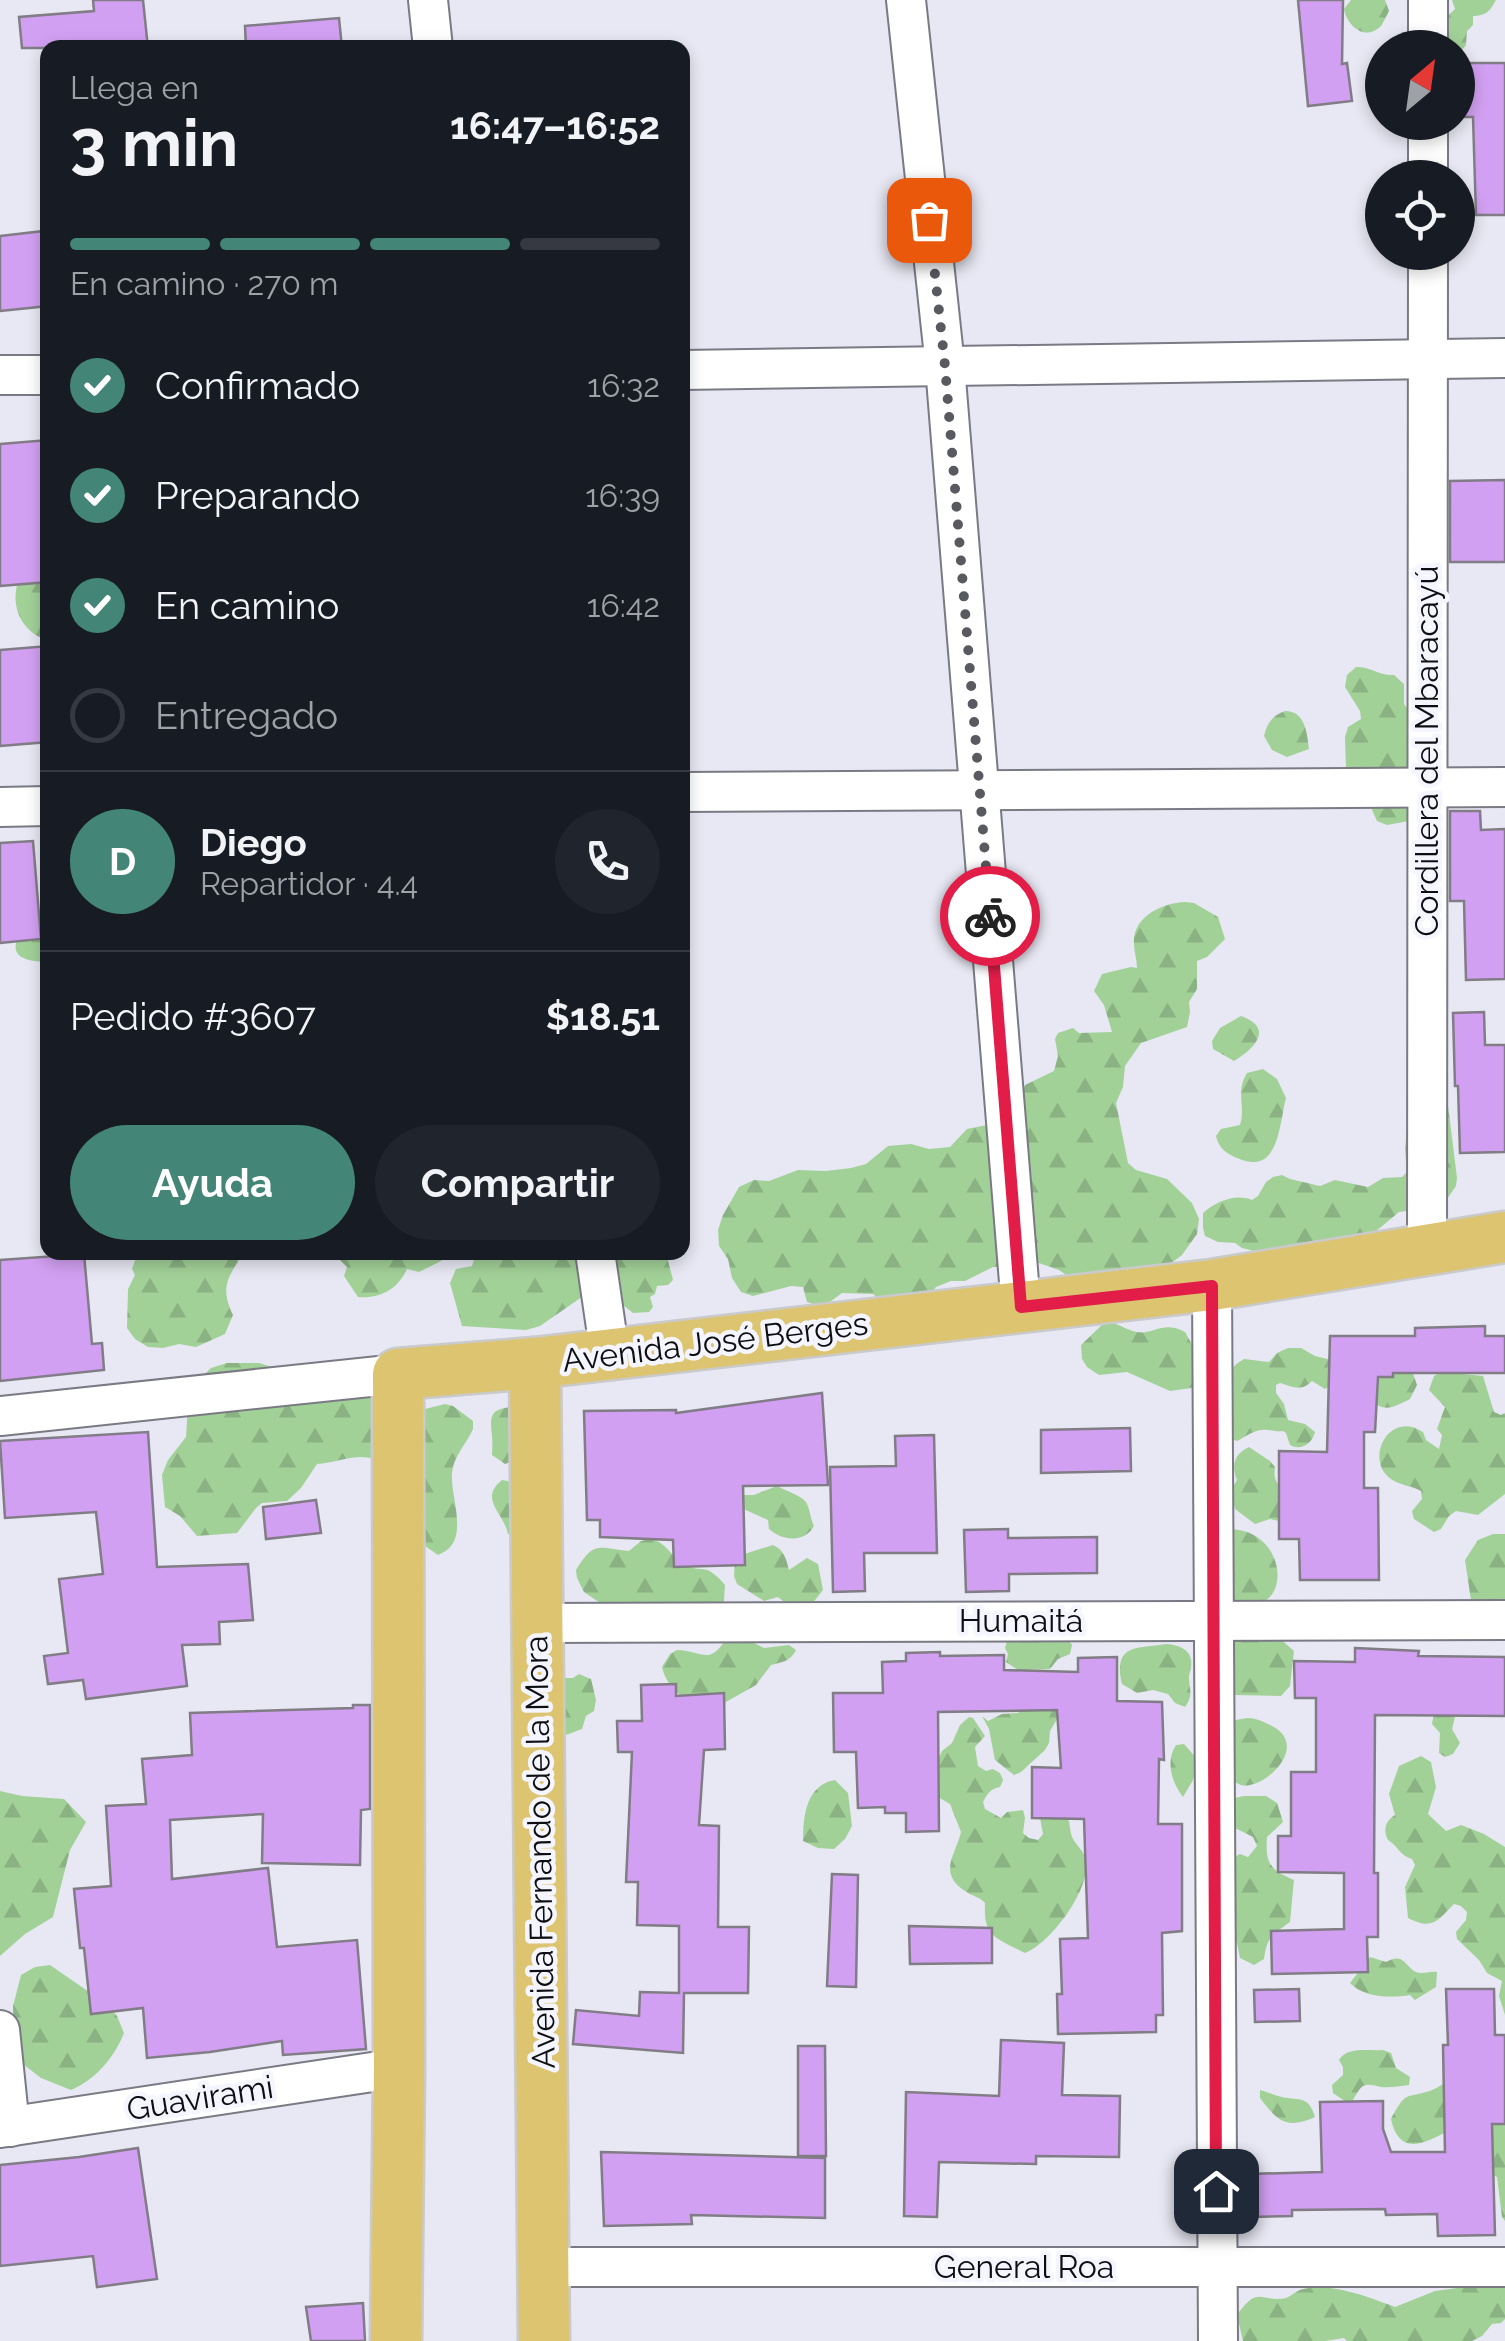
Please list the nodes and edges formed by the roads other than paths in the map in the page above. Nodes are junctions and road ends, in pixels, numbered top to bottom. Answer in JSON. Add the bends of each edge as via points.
{"nodes":[{"id":1,"x":428,"y":0,"type":"edge"},
{"id":2,"x":906,"y":0,"type":"edge"},
{"id":3,"x":1428,"y":0,"type":"edge"},
{"id":4,"x":1428,"y":30,"type":"edge"},
{"id":5,"x":432,"y":40,"type":"edge"},
{"id":6,"x":1428,"y":270,"type":"edge"},
{"id":7,"x":1428,"y":358,"type":"junction"},
{"id":8,"x":1505,"y":358,"type":"edge"},
{"id":9,"x":945,"y":366,"type":"junction"},
{"id":10,"x":690,"y":370,"type":"edge"},
{"id":11,"x":0,"y":375,"type":"edge"},
{"id":12,"x":40,"y":375,"type":"edge"},
{"id":13,"x":1505,"y":787,"type":"edge"},
{"id":14,"x":1427,"y":788,"type":"junction"},
{"id":15,"x":980,"y":791,"type":"junction"},
{"id":16,"x":690,"y":792,"type":"edge"},
{"id":17,"x":40,"y":806,"type":"edge"},
{"id":18,"x":0,"y":807,"type":"edge"},
{"id":19,"x":1505,"y":1238,"type":"edge"},
{"id":20,"x":1427,"y":1250,"type":"junction"},
{"id":21,"x":596,"y":1260,"type":"edge"},
{"id":22,"x":1212,"y":1286,"type":"junction"},
{"id":23,"x":1021,"y":1307,"type":"junction"},
{"id":24,"x":610,"y":1354,"type":"junction"},
{"id":25,"x":535,"y":1363,"type":"junction"},
{"id":26,"x":398,"y":1374,"type":"junction"},
{"id":27,"x":0,"y":1416,"type":"edge"},
{"id":28,"x":1505,"y":1620,"type":"edge"},
{"id":29,"x":1214,"y":1621,"type":"junction"},
{"id":30,"x":538,"y":1622,"type":"junction"},
{"id":31,"x":0,"y":2030,"type":"edge"},
{"id":32,"x":399,"y":2068,"type":"junction"},
{"id":33,"x":5,"y":2127,"type":"edge"},
{"id":34,"x":544,"y":2267,"type":"junction"},
{"id":35,"x":1217,"y":2267,"type":"junction"},
{"id":36,"x":1505,"y":2267,"type":"edge"},
{"id":37,"x":396,"y":2341,"type":"edge"},
{"id":38,"x":544,"y":2341,"type":"edge"},
{"id":39,"x":1218,"y":2341,"type":"edge"}],
"edges":[{"from":1,"to":5,"type":"street"},
{"from":2,"to":9,"type":"street"},
{"from":3,"to":4,"type":"street"},
{"from":6,"to":7,"type":"street","name":"Cordillera del Mbaracayú"},
{"from":7,"to":8,"type":"street"},
{"from":7,"to":9,"type":"street"},
{"from":7,"to":14,"type":"street","name":"Cordillera del Mbaracayú"},
{"from":9,"to":10,"type":"street"},
{"from":9,"to":15,"type":"street"},
{"from":11,"to":12,"type":"street"},
{"from":13,"to":14,"type":"street"},
{"from":14,"to":15,"type":"street"},
{"from":14,"to":20,"type":"street","name":"Cordillera del Mbaracayú"},
{"from":15,"to":16,"type":"street"},
{"from":15,"to":23,"type":"street"},
{"from":17,"to":18,"type":"street"},
{"from":19,"to":20,"type":"main road","name":"Avenida José Berges"},
{"from":20,"to":22,"type":"main road","name":"Avenida José Berges"},
{"from":21,"to":24,"type":"street"},
{"from":22,"to":23,"type":"main road","name":"Avenida José Berges"},
{"from":22,"to":29,"type":"street"},
{"from":23,"to":24,"type":"main road","name":"Avenida José Berges"},
{"from":24,"to":25,"type":"main road","name":"Avenida José Berges"},
{"from":25,"to":26,"type":"main road","name":"Avenida José Berges"},
{"from":25,"to":30,"type":"main road","name":"Avenida Fernando de la Mora"},
{"from":26,"to":27,"type":"street","name":"Avenida José Berges"},
{"from":26,"to":32,"type":"main road"},
{"from":28,"to":29,"type":"street","name":"Humaitá"},
{"from":29,"to":30,"type":"street","name":"Humaitá"},
{"from":29,"to":35,"type":"street"},
{"from":30,"to":34,"type":"main road","name":"Avenida Fernando de la Mora"},
{"from":31,"to":33,"type":"street"},
{"from":32,"to":33,"type":"street","name":"Guavirami"},
{"from":32,"to":37,"type":"main road"},
{"from":34,"to":35,"type":"street","name":"General Roa"},
{"from":34,"to":38,"type":"main road","name":"Avenida Fernando de la Mora"},
{"from":35,"to":36,"type":"street","name":"General Roa"},
{"from":35,"to":39,"type":"street"}]}
